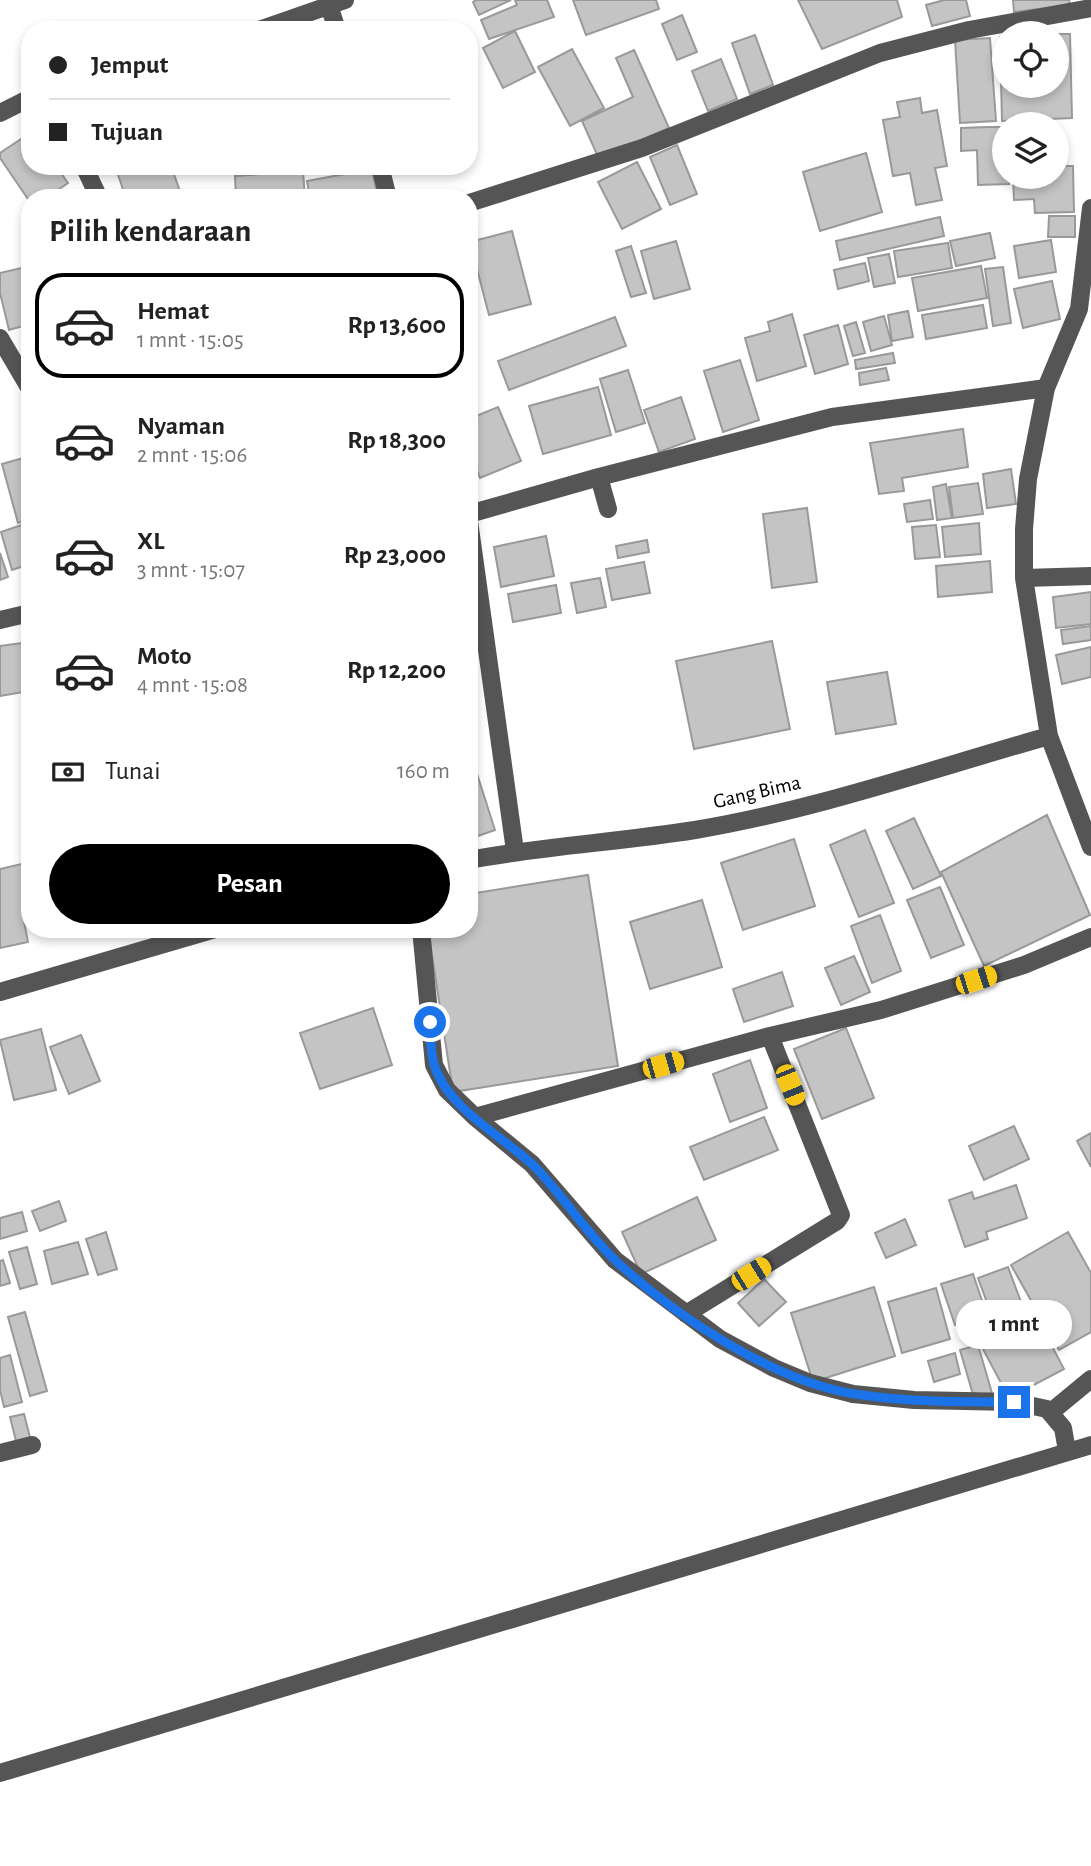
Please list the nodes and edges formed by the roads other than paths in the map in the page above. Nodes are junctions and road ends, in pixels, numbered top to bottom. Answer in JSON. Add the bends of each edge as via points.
{"nodes":[{"id":1,"x":337,"y":3,"type":"edge"},
{"id":2,"x":1091,"y":8,"type":"edge"},
{"id":3,"x":285,"y":21,"type":"edge"},
{"id":4,"x":337,"y":21,"type":"edge"},
{"id":5,"x":21,"y":102,"type":"edge"},
{"id":6,"x":0,"y":113,"type":"edge"},
{"id":7,"x":478,"y":200,"type":"edge"},
{"id":8,"x":1091,"y":208,"type":"edge"},
{"id":9,"x":0,"y":338,"type":"edge"},
{"id":10,"x":21,"y":374,"type":"edge"},
{"id":11,"x":1046,"y":388,"type":"junction"},
{"id":12,"x":599,"y":477,"type":"junction"},
{"id":13,"x":608,"y":509,"type":"dead end"},
{"id":14,"x":478,"y":511,"type":"edge"},
{"id":15,"x":1091,"y":576,"type":"edge"},
{"id":16,"x":1024,"y":578,"type":"junction"},
{"id":17,"x":478,"y":586,"type":"edge"},
{"id":18,"x":21,"y":615,"type":"edge"},
{"id":19,"x":0,"y":620,"type":"edge"},
{"id":20,"x":1049,"y":736,"type":"junction"},
{"id":21,"x":1091,"y":847,"type":"edge"},
{"id":22,"x":515,"y":851,"type":"junction"},
{"id":23,"x":478,"y":858,"type":"edge"},
{"id":24,"x":1091,"y":937,"type":"edge"},
{"id":25,"x":184,"y":938,"type":"edge"},
{"id":26,"x":422,"y":938,"type":"edge"},
{"id":27,"x":0,"y":992,"type":"edge"},
{"id":28,"x":770,"y":1036,"type":"junction"},
{"id":29,"x":475,"y":1117,"type":"junction"},
{"id":30,"x":686,"y":1314,"type":"junction"},
{"id":31,"x":1091,"y":1379,"type":"edge"},
{"id":32,"x":1051,"y":1412,"type":"junction"},
{"id":33,"x":32,"y":1445,"type":"dead end"},
{"id":34,"x":1091,"y":1445,"type":"edge"},
{"id":35,"x":1067,"y":1451,"type":"junction"},
{"id":36,"x":0,"y":1453,"type":"edge"},
{"id":37,"x":0,"y":1773,"type":"edge"}],
"edges":[{"from":1,"to":3,"type":"street"},
{"from":1,"to":4,"type":"street"},
{"from":2,"to":7,"type":"street","via":[[969,30],[880,53],[642,148]]},
{"from":5,"to":6,"type":"street"},
{"from":8,"to":11,"type":"street","via":[[1079,309]]},
{"from":9,"to":10,"type":"street"},
{"from":11,"to":12,"type":"street","via":[[832,417]]},
{"from":11,"to":16,"type":"street","via":[[1028,479]]},
{"from":12,"to":13,"type":"street"},
{"from":12,"to":14,"type":"street"},
{"from":15,"to":16,"type":"street"},
{"from":16,"to":20,"type":"street"},
{"from":17,"to":22,"type":"street"},
{"from":18,"to":19,"type":"street"},
{"from":20,"to":21,"type":"street"},
{"from":20,"to":22,"type":"street","name":"Gang Bima","via":[[832,798],[696,830]]},
{"from":22,"to":23,"type":"street","name":"Gang Bima"},
{"from":24,"to":28,"type":"street","via":[[1024,965],[881,1010]]},
{"from":25,"to":27,"type":"street"},
{"from":26,"to":29,"type":"street","via":[[434,1065],[447,1090]]},
{"from":28,"to":29,"type":"street"},
{"from":28,"to":30,"type":"street","via":[[841,1215]]},
{"from":29,"to":30,"type":"street","via":[[532,1164],[615,1260]]},
{"from":30,"to":32,"type":"street","via":[[731,1345],[810,1383],[853,1394],[1014,1402]]},
{"from":31,"to":32,"type":"street"},
{"from":32,"to":35,"type":"street","via":[[1063,1428]]},
{"from":33,"to":36,"type":"street"},
{"from":34,"to":35,"type":"street"},
{"from":35,"to":37,"type":"street"}]}
